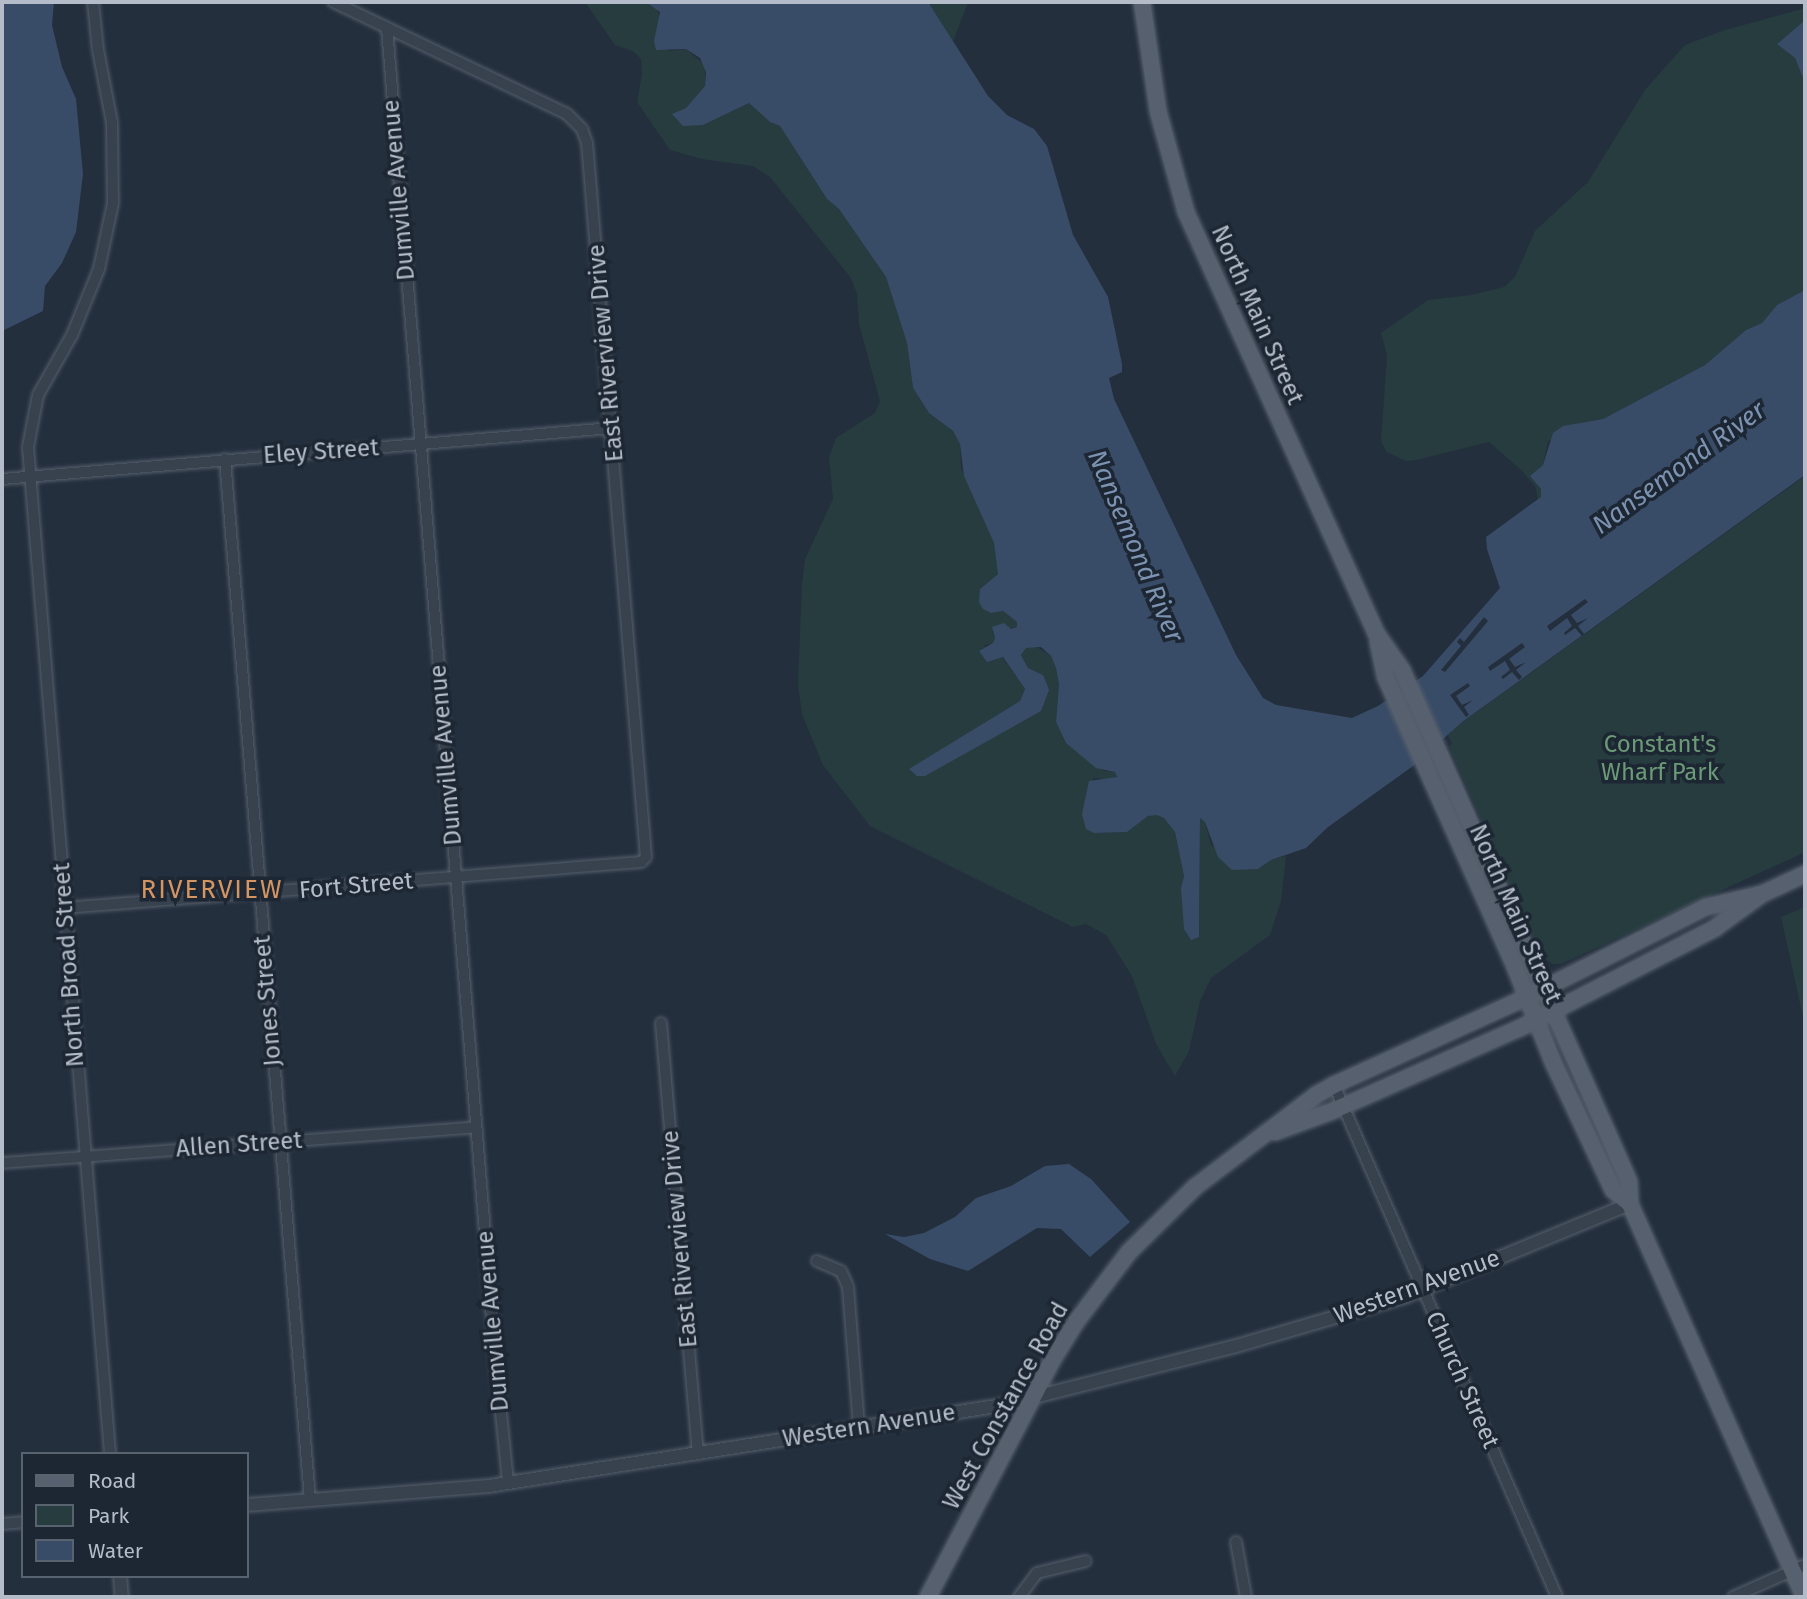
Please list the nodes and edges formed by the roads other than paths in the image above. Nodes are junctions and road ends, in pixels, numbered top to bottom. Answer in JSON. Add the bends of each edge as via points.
{"nodes":[{"id":1,"x":93,"y":2,"type":"edge"},
{"id":2,"x":333,"y":2,"type":"edge"},
{"id":3,"x":1142,"y":2,"type":"edge"},
{"id":4,"x":387,"y":28,"type":"junction"},
{"id":5,"x":612,"y":428,"type":"junction"},
{"id":6,"x":421,"y":445,"type":"junction"},
{"id":7,"x":225,"y":459,"type":"junction"},
{"id":8,"x":30,"y":476,"type":"junction"},
{"id":9,"x":2,"y":479,"type":"edge"},
{"id":10,"x":1376,"y":633,"type":"junction"},
{"id":11,"x":646,"y":857,"type":"joint"},
{"id":12,"x":1805,"y":874,"type":"edge"},
{"id":13,"x":456,"y":878,"type":"junction"},
{"id":14,"x":259,"y":894,"type":"junction"},
{"id":15,"x":1762,"y":894,"type":"junction"},
{"id":16,"x":64,"y":908,"type":"junction"},
{"id":17,"x":1544,"y":988,"type":"junction"},
{"id":18,"x":1527,"y":997,"type":"junction"},
{"id":19,"x":1553,"y":1009,"type":"junction"},
{"id":20,"x":1536,"y":1019,"type":"junction"},
{"id":21,"x":661,"y":1023,"type":"dead end"},
{"id":22,"x":1334,"y":1085,"type":"junction"},
{"id":23,"x":1344,"y":1106,"type":"junction"},
{"id":24,"x":476,"y":1127,"type":"junction"},
{"id":25,"x":1263,"y":1136,"type":"junction"},
{"id":26,"x":280,"y":1142,"type":"junction"},
{"id":27,"x":85,"y":1156,"type":"junction"},
{"id":28,"x":2,"y":1163,"type":"edge"},
{"id":29,"x":1630,"y":1204,"type":"junction"},
{"id":30,"x":817,"y":1261,"type":"dead end"},
{"id":31,"x":1422,"y":1291,"type":"junction"},
{"id":32,"x":1034,"y":1397,"type":"junction"},
{"id":33,"x":859,"y":1427,"type":"junction"},
{"id":34,"x":110,"y":1452,"type":"edge"},
{"id":35,"x":698,"y":1454,"type":"junction"},
{"id":36,"x":508,"y":1483,"type":"junction"},
{"id":37,"x":310,"y":1500,"type":"junction"},
{"id":38,"x":248,"y":1505,"type":"edge"},
{"id":39,"x":21,"y":1522,"type":"edge"},
{"id":40,"x":2,"y":1524,"type":"edge"},
{"id":41,"x":1236,"y":1542,"type":"dead end"},
{"id":42,"x":1086,"y":1561,"type":"dead end"},
{"id":43,"x":1799,"y":1568,"type":"edge"},
{"id":44,"x":120,"y":1578,"type":"edge"},
{"id":45,"x":122,"y":1597,"type":"edge"},
{"id":46,"x":928,"y":1597,"type":"edge"},
{"id":47,"x":1019,"y":1597,"type":"edge"},
{"id":48,"x":1246,"y":1597,"type":"edge"},
{"id":49,"x":1557,"y":1597,"type":"edge"},
{"id":50,"x":1733,"y":1597,"type":"edge"},
{"id":51,"x":1804,"y":1597,"type":"edge"}],
"edges":[{"from":1,"to":8,"type":"street","name":"North Broad Street","via":[[111,123],[113,203],[86,306],[34,406],[28,447]]},
{"from":2,"to":4,"type":"street","name":"East Riverview Drive"},
{"from":3,"to":10,"type":"main road","name":"North Main Street","via":[[1158,111],[1186,212]]},
{"from":4,"to":5,"type":"street","name":"East Riverview Drive","via":[[567,114],[582,130],[589,151]]},
{"from":4,"to":6,"type":"street","name":"Dumville Avenue"},
{"from":5,"to":6,"type":"street","name":"Eley Street"},
{"from":5,"to":11,"type":"street","name":"East Riverview Drive"},
{"from":6,"to":7,"type":"street","name":"Eley Street"},
{"from":6,"to":13,"type":"street","name":"Dumville Avenue"},
{"from":7,"to":8,"type":"street","name":"Eley Street"},
{"from":7,"to":14,"type":"street","name":"Jones Street"},
{"from":8,"to":9,"type":"street","name":"Eley Street"},
{"from":8,"to":16,"type":"street","name":"North Broad Street"},
{"from":10,"to":17,"type":"main road","name":"North Main Street","via":[[1406,678]]},
{"from":10,"to":18,"type":"main road","name":"North Main Street","via":[[1390,686]]},
{"from":11,"to":13,"type":"street","name":"Fort Street","via":[[641,862]]},
{"from":12,"to":15,"type":"main road"},
{"from":13,"to":14,"type":"street","name":"Fort Street"},
{"from":13,"to":24,"type":"street","name":"Dumville Avenue"},
{"from":14,"to":16,"type":"street","name":"Fort Street"},
{"from":14,"to":26,"type":"street","name":"Jones Street"},
{"from":15,"to":17,"type":"main road","name":"West Constance Road","via":[[1706,907]]},
{"from":15,"to":19,"type":"main road","name":"West Constance Road","via":[[1715,928]]},
{"from":16,"to":27,"type":"street","name":"North Broad Street"},
{"from":17,"to":18,"type":"main road","name":"West Constance Road"},
{"from":17,"to":19,"type":"main road","name":"North Main Street"},
{"from":18,"to":20,"type":"main road","name":"North Main Street"},
{"from":18,"to":22,"type":"main road","name":"West Constance Road"},
{"from":19,"to":20,"type":"main road","name":"West Constance Road"},
{"from":19,"to":29,"type":"main road","name":"North Main Street","via":[[1629,1182]]},
{"from":20,"to":23,"type":"main road","name":"West Constance Road"},
{"from":20,"to":29,"type":"main road","name":"North Main Street","via":[[1613,1190]]},
{"from":21,"to":35,"type":"street","name":"East Riverview Drive"},
{"from":22,"to":23,"type":"street","name":"Church Street"},
{"from":22,"to":25,"type":"main road","name":"West Constance Road"},
{"from":23,"to":25,"type":"main road","name":"West Constance Road"},
{"from":23,"to":31,"type":"street","name":"Church Street"},
{"from":24,"to":26,"type":"street","name":"Allen Street"},
{"from":24,"to":36,"type":"street","name":"Dumville Avenue"},
{"from":25,"to":32,"type":"main road","name":"West Constance Road","via":[[1195,1186],[1129,1252],[1076,1322]]},
{"from":26,"to":27,"type":"street","name":"Allen Street"},
{"from":26,"to":37,"type":"street","name":"Jones Street"},
{"from":27,"to":28,"type":"street","name":"Allen Street"},
{"from":27,"to":34,"type":"street","name":"North Broad Street"},
{"from":29,"to":31,"type":"street","name":"Western Avenue"},
{"from":29,"to":43,"type":"main road","name":"North Main Street"},
{"from":30,"to":33,"type":"street","via":[[841,1271],[848,1287]]},
{"from":31,"to":32,"type":"street","name":"Western Avenue","via":[[1236,1346]]},
{"from":31,"to":49,"type":"street","name":"Church Street"},
{"from":32,"to":33,"type":"street","name":"Western Avenue"},
{"from":32,"to":46,"type":"main road","name":"West Constance Road"},
{"from":33,"to":35,"type":"street","name":"Western Avenue"},
{"from":35,"to":36,"type":"street","name":"Western Avenue"},
{"from":36,"to":37,"type":"street","name":"Western Avenue"},
{"from":37,"to":38,"type":"street","name":"Western Avenue"},
{"from":39,"to":40,"type":"street"},
{"from":41,"to":48,"type":"street"},
{"from":42,"to":47,"type":"street","via":[[1037,1573]]},
{"from":43,"to":50,"type":"street"},
{"from":43,"to":51,"type":"main road","name":"North Main Street"},
{"from":44,"to":45,"type":"street"}]}
